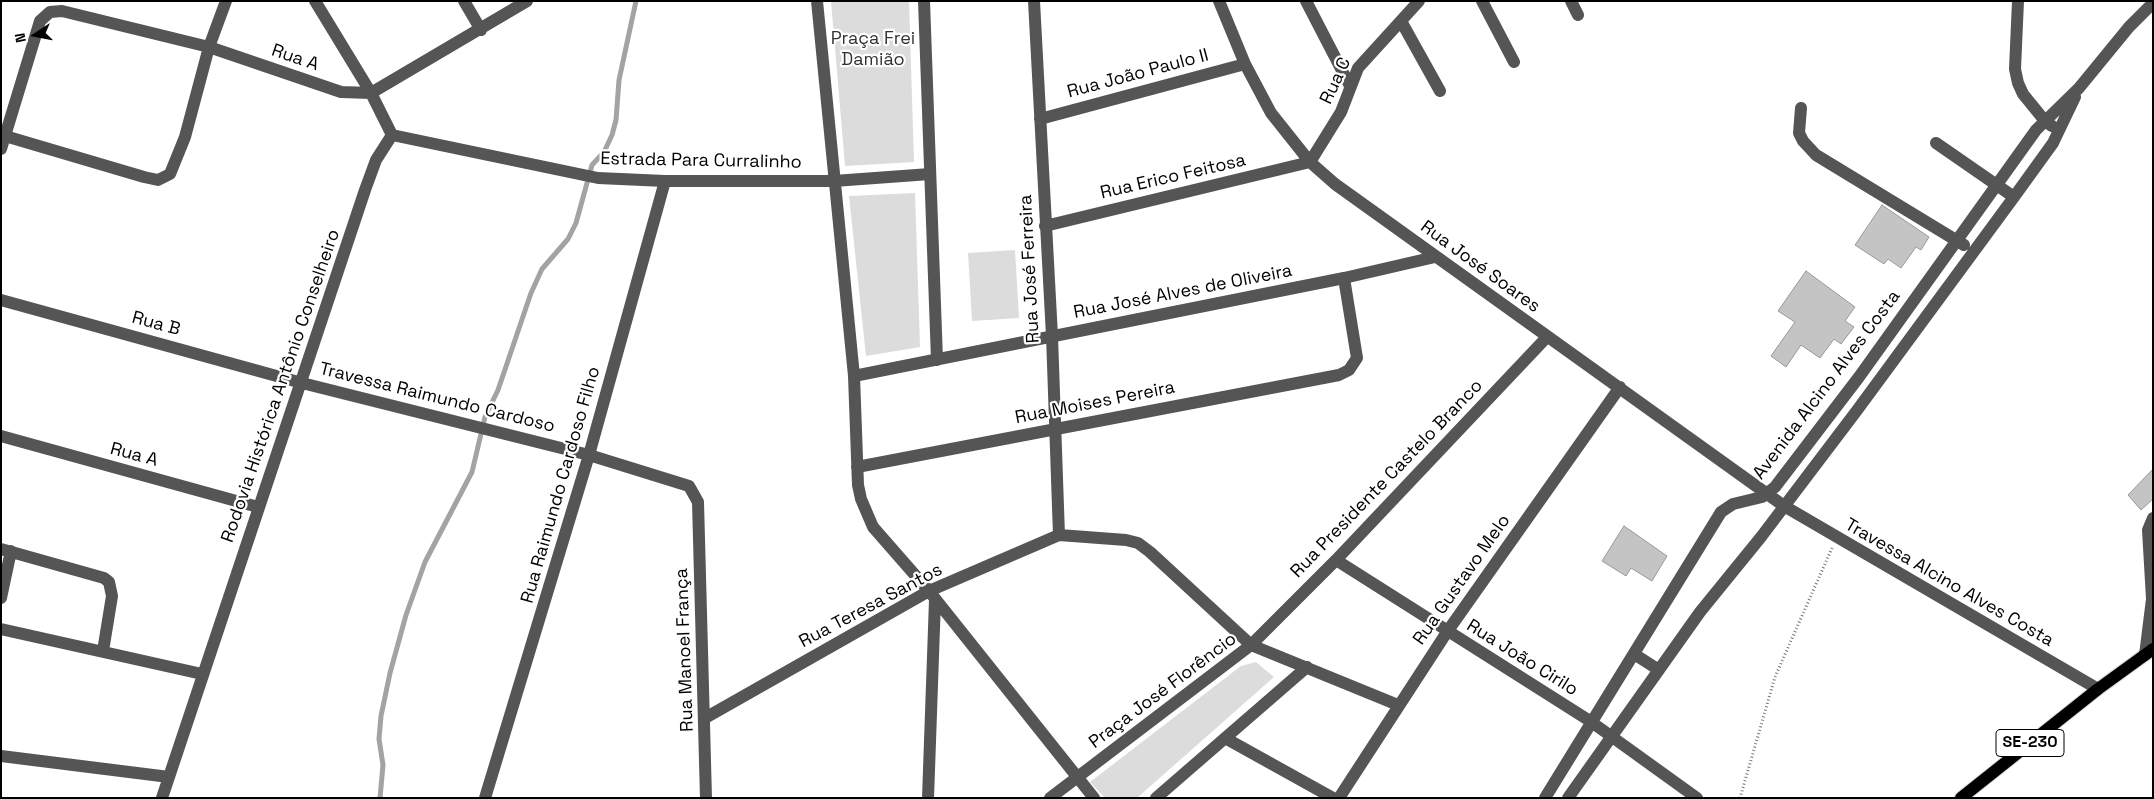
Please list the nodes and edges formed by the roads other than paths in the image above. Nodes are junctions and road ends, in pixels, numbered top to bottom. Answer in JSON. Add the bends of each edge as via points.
{"nodes":[{"id":1,"x":226,"y":1,"type":"edge"},
{"id":2,"x":315,"y":1,"type":"edge"},
{"id":3,"x":464,"y":1,"type":"edge"},
{"id":4,"x":527,"y":1,"type":"edge"},
{"id":5,"x":817,"y":1,"type":"edge"},
{"id":6,"x":924,"y":1,"type":"edge"},
{"id":7,"x":1034,"y":1,"type":"edge"},
{"id":8,"x":1219,"y":1,"type":"edge"},
{"id":9,"x":1306,"y":1,"type":"edge"},
{"id":10,"x":1419,"y":1,"type":"edge"},
{"id":11,"x":1482,"y":1,"type":"edge"},
{"id":12,"x":1571,"y":1,"type":"edge"},
{"id":13,"x":2018,"y":1,"type":"edge"},
{"id":14,"x":2153,"y":3,"type":"edge"},
{"id":15,"x":1578,"y":15,"type":"dead end"},
{"id":16,"x":1401,"y":21,"type":"junction"},
{"id":17,"x":481,"y":30,"type":"junction"},
{"id":18,"x":209,"y":47,"type":"junction"},
{"id":19,"x":1514,"y":62,"type":"dead end"},
{"id":20,"x":1245,"y":64,"type":"junction"},
{"id":21,"x":1350,"y":86,"type":"junction"},
{"id":22,"x":2079,"y":88,"type":"junction"},
{"id":23,"x":1440,"y":92,"type":"dead end"},
{"id":24,"x":371,"y":93,"type":"junction"},
{"id":25,"x":1801,"y":108,"type":"dead end"},
{"id":26,"x":1040,"y":119,"type":"junction"},
{"id":27,"x":2045,"y":121,"type":"junction"},
{"id":28,"x":2059,"y":130,"type":"junction"},
{"id":29,"x":392,"y":135,"type":"junction"},
{"id":30,"x":5,"y":136,"type":"junction"},
{"id":31,"x":1936,"y":143,"type":"dead end"},
{"id":32,"x":1,"y":149,"type":"edge"},
{"id":33,"x":1310,"y":162,"type":"junction"},
{"id":34,"x":930,"y":174,"type":"junction"},
{"id":35,"x":665,"y":181,"type":"junction"},
{"id":36,"x":834,"y":181,"type":"junction"},
{"id":37,"x":1996,"y":185,"type":"junction"},
{"id":38,"x":2014,"y":197,"type":"junction"},
{"id":39,"x":1045,"y":226,"type":"junction"},
{"id":40,"x":1956,"y":240,"type":"junction"},
{"id":41,"x":1972,"y":251,"type":"junction"},
{"id":42,"x":1435,"y":257,"type":"junction"},
{"id":43,"x":1344,"y":278,"type":"junction"},
{"id":44,"x":1,"y":300,"type":"edge"},
{"id":45,"x":1052,"y":336,"type":"junction"},
{"id":46,"x":1547,"y":337,"type":"junction"},
{"id":47,"x":937,"y":360,"type":"junction"},
{"id":48,"x":854,"y":376,"type":"junction"},
{"id":49,"x":1859,"y":377,"type":"junction"},
{"id":50,"x":302,"y":383,"type":"junction"},
{"id":51,"x":1620,"y":387,"type":"junction"},
{"id":52,"x":1874,"y":387,"type":"junction"},
{"id":53,"x":1056,"y":429,"type":"junction"},
{"id":54,"x":1,"y":436,"type":"edge"},
{"id":55,"x":589,"y":454,"type":"junction"},
{"id":56,"x":857,"y":467,"type":"junction"},
{"id":57,"x":1768,"y":494,"type":"junction"},
{"id":58,"x":698,"y":502,"type":"joint"},
{"id":59,"x":1784,"y":506,"type":"junction"},
{"id":60,"x":258,"y":507,"type":"junction"},
{"id":61,"x":2153,"y":518,"type":"edge"},
{"id":62,"x":1059,"y":536,"type":"junction"},
{"id":63,"x":6,"y":550,"type":"edge"},
{"id":64,"x":1336,"y":560,"type":"junction"},
{"id":65,"x":932,"y":596,"type":"junction"},
{"id":66,"x":1,"y":598,"type":"edge"},
{"id":67,"x":2152,"y":599,"type":"edge"},
{"id":68,"x":1,"y":629,"type":"edge"},
{"id":69,"x":1446,"y":632,"type":"junction"},
{"id":70,"x":1251,"y":645,"type":"junction"},
{"id":71,"x":103,"y":651,"type":"junction"},
{"id":72,"x":2149,"y":652,"type":"edge"},
{"id":73,"x":1634,"y":654,"type":"junction"},
{"id":74,"x":1307,"y":667,"type":"junction"},
{"id":75,"x":1659,"y":670,"type":"junction"},
{"id":76,"x":202,"y":674,"type":"junction"},
{"id":77,"x":2098,"y":689,"type":"junction"},
{"id":78,"x":1398,"y":705,"type":"junction"},
{"id":79,"x":705,"y":718,"type":"junction"},
{"id":80,"x":1590,"y":721,"type":"junction"},
{"id":81,"x":1613,"y":737,"type":"junction"},
{"id":82,"x":1225,"y":738,"type":"junction"},
{"id":83,"x":1,"y":756,"type":"edge"},
{"id":84,"x":169,"y":777,"type":"junction"},
{"id":85,"x":1078,"y":778,"type":"junction"},
{"id":86,"x":162,"y":798,"type":"edge"},
{"id":87,"x":485,"y":798,"type":"edge"},
{"id":88,"x":706,"y":798,"type":"edge"},
{"id":89,"x":928,"y":798,"type":"edge"},
{"id":90,"x":1050,"y":798,"type":"edge"},
{"id":91,"x":1094,"y":798,"type":"edge"},
{"id":92,"x":1156,"y":798,"type":"edge"},
{"id":93,"x":1333,"y":798,"type":"edge"},
{"id":94,"x":1339,"y":798,"type":"edge"},
{"id":95,"x":1545,"y":798,"type":"edge"},
{"id":96,"x":1568,"y":798,"type":"edge"},
{"id":97,"x":1697,"y":798,"type":"edge"},
{"id":98,"x":1961,"y":798,"type":"edge"}],
"edges":[{"from":1,"to":18,"type":"street"},
{"from":2,"to":24,"type":"street"},
{"from":3,"to":17,"type":"street"},
{"from":4,"to":17,"type":"street"},
{"from":5,"to":36,"type":"street"},
{"from":6,"to":34,"type":"street"},
{"from":7,"to":26,"type":"street","name":"Rua José Ferreira"},
{"from":8,"to":20,"type":"street","name":"Rua José Soares"},
{"from":9,"to":21,"type":"street"},
{"from":10,"to":16,"type":"street","name":"Rua C"},
{"from":11,"to":19,"type":"street"},
{"from":12,"to":15,"type":"street"},
{"from":13,"to":27,"type":"street","via":[[2015,69],[2018,83]]},
{"from":14,"to":22,"type":"street","name":"Avenida Alcino Alves Costa"},
{"from":16,"to":21,"type":"street","name":"Rua C","via":[[1358,68]]},
{"from":16,"to":23,"type":"street"},
{"from":17,"to":24,"type":"street"},
{"from":18,"to":24,"type":"street","name":"Rua A","via":[[341,92]]},
{"from":18,"to":30,"type":"street","name":"Rua A","via":[[56,10],[44,15]]},
{"from":18,"to":30,"type":"street","via":[[173,170],[158,180]]},
{"from":20,"to":26,"type":"street","name":"Rua João Paulo II"},
{"from":20,"to":33,"type":"street","name":"Rua José Soares","via":[[1272,113]]},
{"from":21,"to":33,"type":"street","name":"Rua C","via":[[1341,112]]},
{"from":22,"to":27,"type":"street","name":"Avenida Alcino Alves Costa"},
{"from":22,"to":28,"type":"street","name":"Avenida Alcino Alves Costa"},
{"from":24,"to":29,"type":"street"},
{"from":25,"to":40,"type":"street","via":[[1800,132],[1803,141],[1816,155]]},
{"from":26,"to":39,"type":"street","name":"Rua José Ferreira"},
{"from":27,"to":28,"type":"street"},
{"from":27,"to":37,"type":"street","name":"Avenida Alcino Alves Costa"},
{"from":28,"to":38,"type":"street","name":"Avenida Alcino Alves Costa"},
{"from":29,"to":35,"type":"street","name":"Estrada Para Curralinho","via":[[598,178]]},
{"from":29,"to":50,"type":"street","name":"Rodovia Histórica Antônio Conselheiro","via":[[373,168]]},
{"from":30,"to":32,"type":"street"},
{"from":31,"to":37,"type":"street"},
{"from":33,"to":39,"type":"street","name":"Rua Erico Feitosa"},
{"from":33,"to":42,"type":"street","name":"Rua José Soares"},
{"from":34,"to":36,"type":"street"},
{"from":34,"to":47,"type":"street"},
{"from":35,"to":36,"type":"street","name":"Estrada Para Curralinho"},
{"from":35,"to":55,"type":"street","name":"Rua Raimundo Cardoso Filho"},
{"from":36,"to":48,"type":"street"},
{"from":37,"to":38,"type":"street"},
{"from":37,"to":40,"type":"street","name":"Avenida Alcino Alves Costa"},
{"from":38,"to":41,"type":"street","name":"Avenida Alcino Alves Costa"},
{"from":39,"to":45,"type":"street","name":"Rua José Ferreira"},
{"from":40,"to":41,"type":"street"},
{"from":40,"to":49,"type":"street","name":"Avenida Alcino Alves Costa"},
{"from":41,"to":52,"type":"street","name":"Avenida Alcino Alves Costa"},
{"from":42,"to":43,"type":"street","name":"Rua José Alves de Oliveira"},
{"from":42,"to":46,"type":"street","name":"Rua José Soares"},
{"from":43,"to":45,"type":"street","name":"Rua José Alves de Oliveira"},
{"from":43,"to":53,"type":"street","name":"Rua Moises Pereira","via":[[1357,358],[1349,370],[1339,375]]},
{"from":44,"to":50,"type":"street","name":"Rua B"},
{"from":45,"to":47,"type":"street","name":"Rua José Alves de Oliveira"},
{"from":45,"to":53,"type":"street","name":"Rua José Ferreira"},
{"from":46,"to":51,"type":"street","name":"Rua José Soares"},
{"from":46,"to":64,"type":"street","name":"Rua Presidente Castelo Branco"},
{"from":47,"to":48,"type":"street"},
{"from":48,"to":56,"type":"street"},
{"from":49,"to":52,"type":"street"},
{"from":49,"to":57,"type":"street","name":"Avenida Alcino Alves Costa"},
{"from":50,"to":55,"type":"street","name":"Travessa Raimundo Cardoso"},
{"from":50,"to":60,"type":"street","name":"Rodovia Histórica Antônio Conselheiro"},
{"from":51,"to":57,"type":"street","name":"Rua José Soares"},
{"from":51,"to":69,"type":"street","name":"Rua Gustavo Melo"},
{"from":52,"to":59,"type":"street","name":"Avenida Alcino Alves Costa"},
{"from":53,"to":56,"type":"street","name":"Rua Moises Pereira"},
{"from":53,"to":62,"type":"street","name":"Rua José Ferreira"},
{"from":54,"to":60,"type":"street","name":"Rua A"},
{"from":55,"to":58,"type":"street","name":"Travessa Raimundo Cardoso","via":[[681,482],[688,486]]},
{"from":55,"to":87,"type":"street","name":"Rua Raimundo Cardoso Filho"},
{"from":56,"to":65,"type":"street","via":[[861,500],[873,527]]},
{"from":57,"to":59,"type":"street","name":"Rua José Soares"},
{"from":57,"to":73,"type":"street","name":"Avenida Alcino Alves Costa","via":[[1733,504],[1721,512]]},
{"from":58,"to":79,"type":"street","name":"Rua Manoel França"},
{"from":59,"to":75,"type":"street","name":"Avenida Alcino Alves Costa","via":[[1700,612]]},
{"from":59,"to":77,"type":"street","name":"Travessa Alcino Alves Costa"},
{"from":60,"to":76,"type":"street","name":"Rodovia Histórica Antônio Conselheiro"},
{"from":61,"to":67,"type":"street","via":[[2148,530]]},
{"from":62,"to":65,"type":"street","name":"Rua Teresa Santos"},
{"from":62,"to":70,"type":"street","via":[[1126,540],[1138,544]]},
{"from":63,"to":66,"type":"street"},
{"from":63,"to":71,"type":"street","via":[[109,582],[112,596]]},
{"from":64,"to":69,"type":"street","name":"Rua João Cirilo"},
{"from":64,"to":70,"type":"street","name":"Rua Presidente Castelo Branco"},
{"from":65,"to":79,"type":"street","name":"Rua Teresa Santos"},
{"from":65,"to":85,"type":"street"},
{"from":65,"to":89,"type":"street"},
{"from":67,"to":72,"type":"street"},
{"from":68,"to":71,"type":"street"},
{"from":69,"to":78,"type":"street","name":"Rua Gustavo Melo"},
{"from":69,"to":80,"type":"street","name":"Rua João Cirilo"},
{"from":70,"to":74,"type":"street","name":"Praça José Florêncio"},
{"from":70,"to":85,"type":"street","name":"Praça José Florêncio"},
{"from":71,"to":76,"type":"street"},
{"from":72,"to":77,"type":"main road","number":"SE-230"},
{"from":73,"to":75,"type":"street"},
{"from":73,"to":80,"type":"street","name":"Avenida Alcino Alves Costa"},
{"from":74,"to":78,"type":"street","name":"Praça José Florêncio"},
{"from":74,"to":82,"type":"street"},
{"from":75,"to":81,"type":"street","name":"Avenida Alcino Alves Costa"},
{"from":76,"to":84,"type":"street","name":"Rodovia Histórica Antônio Conselheiro"},
{"from":77,"to":98,"type":"main road","number":"SE-230"},
{"from":78,"to":94,"type":"street","name":"Rua Gustavo Melo"},
{"from":79,"to":88,"type":"street","name":"Rua Manoel França"},
{"from":80,"to":81,"type":"street","name":"Rua João Cirilo"},
{"from":80,"to":95,"type":"street","name":"Avenida Alcino Alves Costa"},
{"from":81,"to":96,"type":"street","name":"Avenida Alcino Alves Costa"},
{"from":81,"to":97,"type":"street","name":"Rua João Cirilo"},
{"from":82,"to":92,"type":"street"},
{"from":82,"to":93,"type":"street"},
{"from":83,"to":84,"type":"street"},
{"from":84,"to":86,"type":"street","name":"Rodovia Histórica Antônio Conselheiro"},
{"from":85,"to":90,"type":"street","name":"Praça José Florêncio"},
{"from":85,"to":91,"type":"street"}]}
